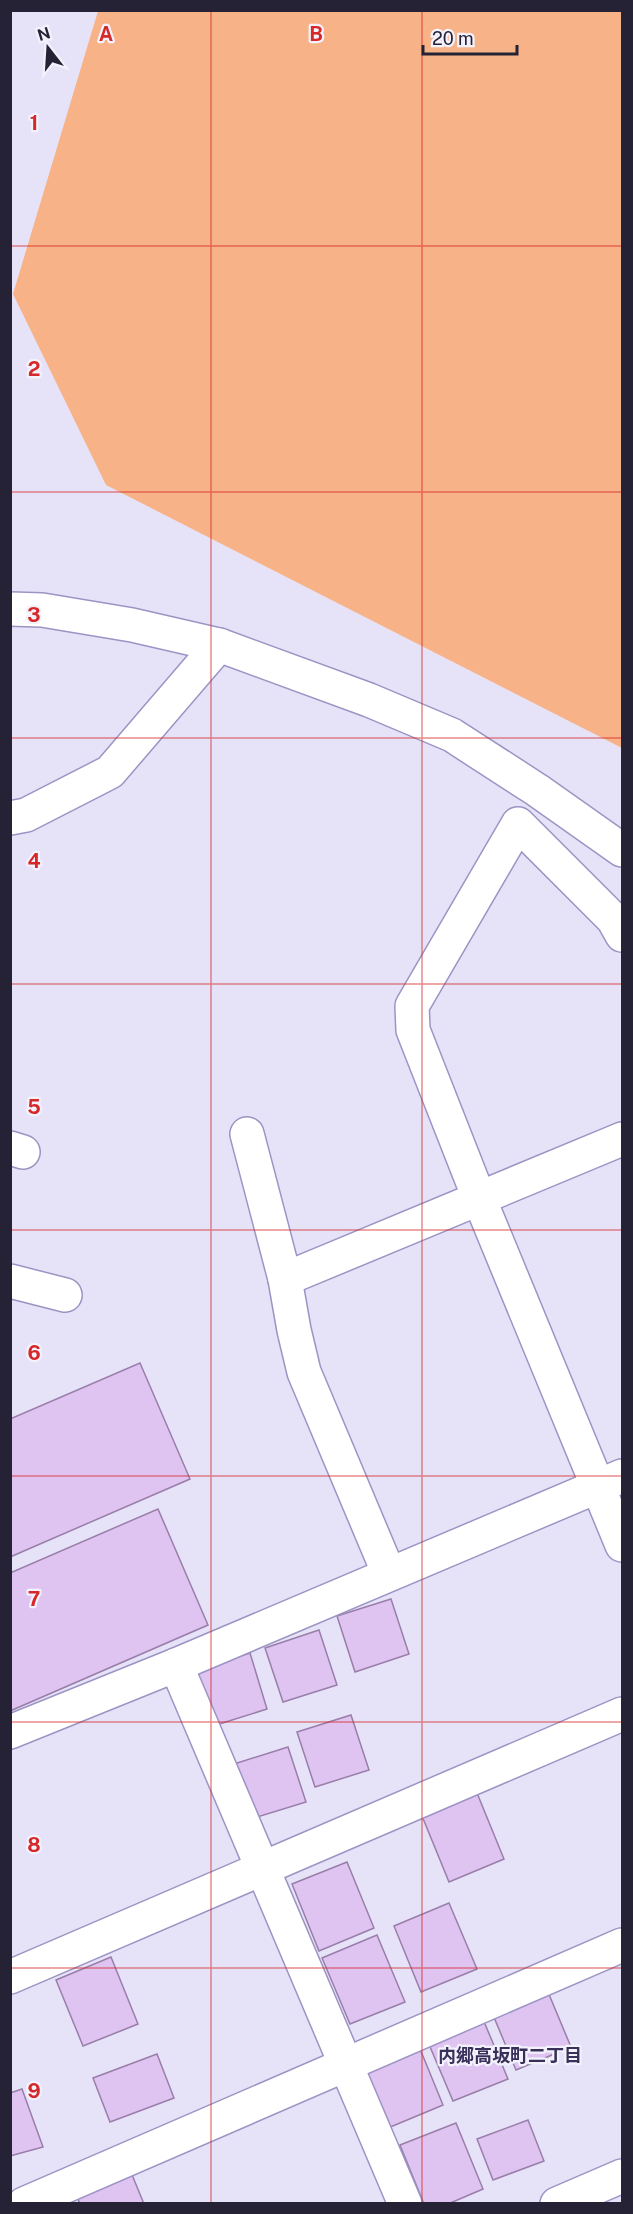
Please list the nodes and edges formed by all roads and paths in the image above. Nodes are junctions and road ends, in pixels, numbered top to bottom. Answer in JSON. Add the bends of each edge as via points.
{"nodes":[{"id":1,"x":10,"y":609,"type":"edge"},
{"id":2,"x":219,"y":645,"type":"junction"},
{"id":3,"x":537,"y":790,"type":"junction"},
{"id":4,"x":10,"y":818,"type":"edge"},
{"id":5,"x":518,"y":824,"type":"junction"},
{"id":6,"x":622,"y":849,"type":"edge"},
{"id":7,"x":622,"y":935,"type":"edge"},
{"id":8,"x":247,"y":1134,"type":"dead end"},
{"id":9,"x":622,"y":1139,"type":"edge"},
{"id":10,"x":480,"y":1198,"type":"junction"},
{"id":11,"x":285,"y":1279,"type":"junction"},
{"id":12,"x":10,"y":1281,"type":"edge"},
{"id":13,"x":64,"y":1295,"type":"dead end"},
{"id":14,"x":610,"y":1481,"type":"edge"},
{"id":15,"x":622,"y":1545,"type":"edge"},
{"id":16,"x":389,"y":1574,"type":"junction"},
{"id":17,"x":176,"y":1665,"type":"junction"},
{"id":18,"x":622,"y":1714,"type":"edge"},
{"id":19,"x":10,"y":1732,"type":"edge"},
{"id":20,"x":263,"y":1869,"type":"junction"},
{"id":21,"x":622,"y":1945,"type":"edge"},
{"id":22,"x":10,"y":1977,"type":"edge"},
{"id":23,"x":346,"y":2063,"type":"junction"},
{"id":24,"x":622,"y":2176,"type":"edge"},
{"id":25,"x":24,"y":2204,"type":"edge"},
{"id":26,"x":405,"y":2204,"type":"edge"},
{"id":27,"x":557,"y":2204,"type":"edge"}],
"edges":[{"from":1,"to":2,"type":"street","via":[[42,610],[132,625]]},
{"from":2,"to":3,"type":"street","via":[[452,735]]},
{"from":2,"to":4,"type":"street","via":[[110,772],[26,815]]},
{"from":3,"to":5,"type":"street"},
{"from":3,"to":6,"type":"street"},
{"from":5,"to":7,"type":"street","via":[[613,919]]},
{"from":5,"to":10,"type":"street","via":[[412,1006],[413,1030]]},
{"from":8,"to":11,"type":"street"},
{"from":9,"to":10,"type":"street"},
{"from":10,"to":11,"type":"street"},
{"from":10,"to":14,"type":"street"},
{"from":11,"to":16,"type":"street","via":[[304,1372]]},
{"from":12,"to":13,"type":"street"},
{"from":14,"to":15,"type":"street"},
{"from":14,"to":16,"type":"street"},
{"from":16,"to":17,"type":"street"},
{"from":17,"to":19,"type":"street"},
{"from":17,"to":20,"type":"street"},
{"from":18,"to":20,"type":"street"},
{"from":20,"to":22,"type":"street"},
{"from":20,"to":23,"type":"street"},
{"from":21,"to":23,"type":"street"},
{"from":23,"to":25,"type":"street"},
{"from":23,"to":26,"type":"street"},
{"from":24,"to":27,"type":"street"}]}
